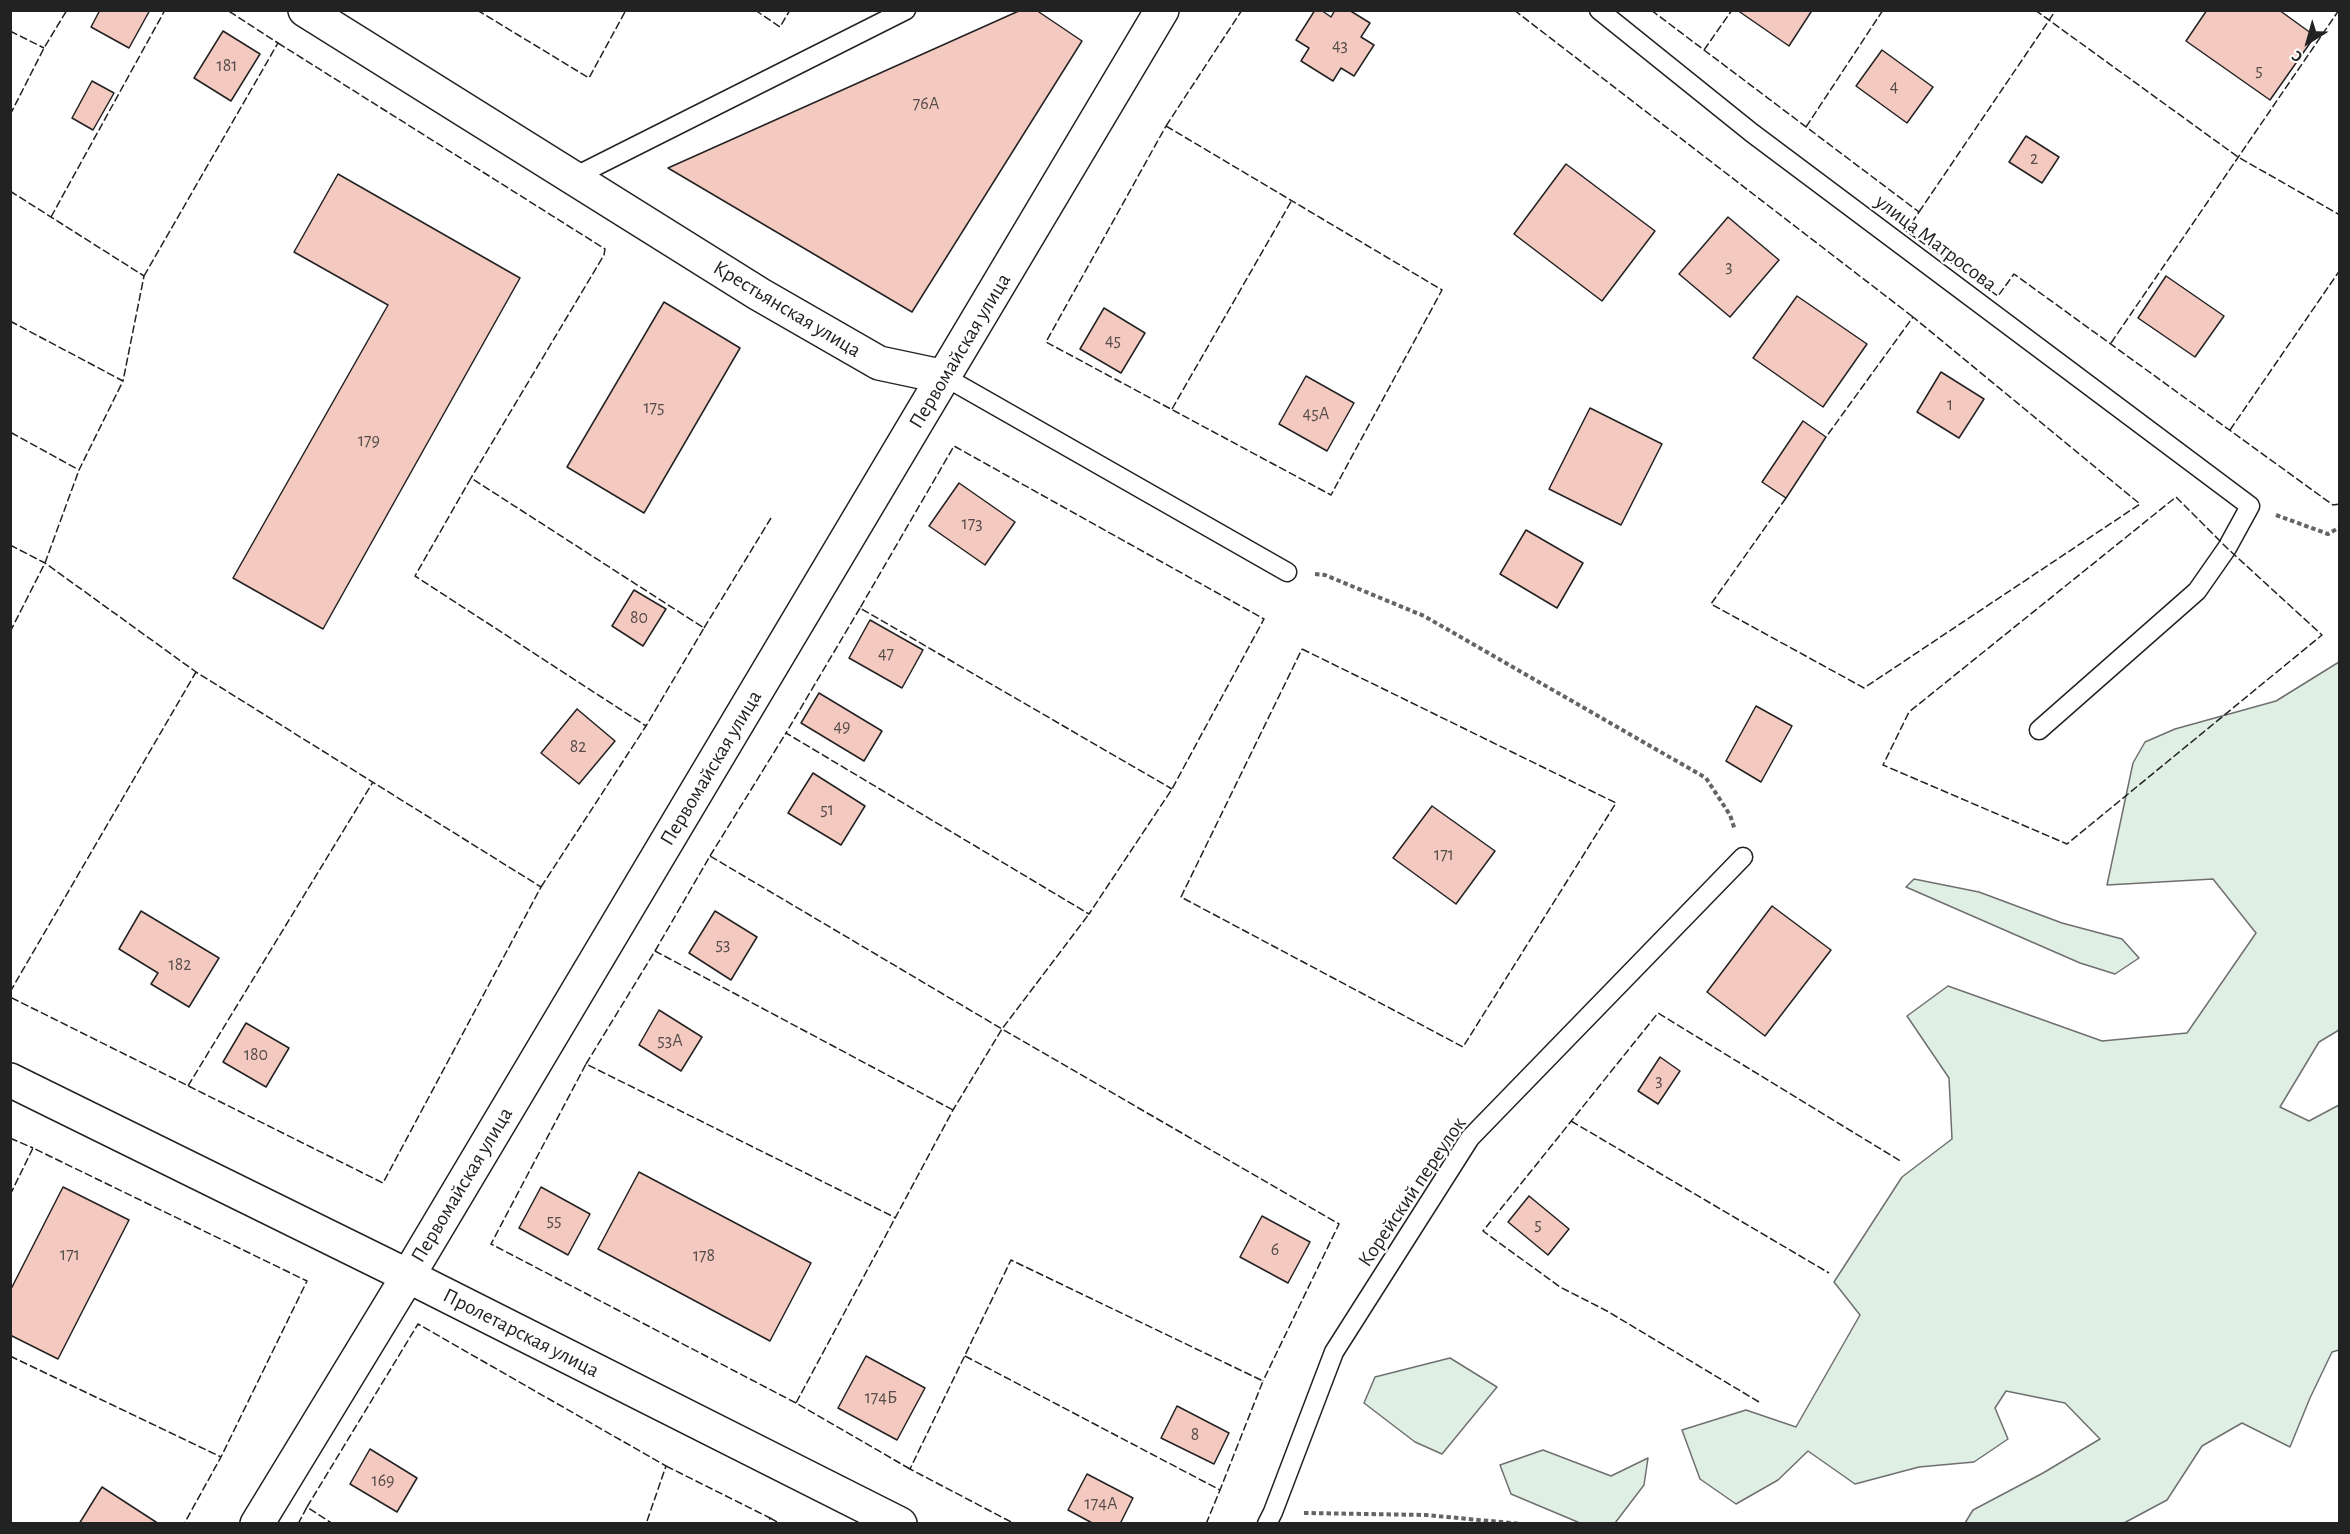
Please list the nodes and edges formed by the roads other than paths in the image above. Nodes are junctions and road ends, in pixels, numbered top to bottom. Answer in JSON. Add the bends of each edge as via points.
{"nodes":[{"id":1,"x":305,"y":10,"type":"edge"},
{"id":2,"x":906,"y":10,"type":"edge"},
{"id":3,"x":1162,"y":10,"type":"edge"},
{"id":4,"x":1599,"y":10,"type":"edge"},
{"id":5,"x":572,"y":178,"type":"junction"},
{"id":6,"x":945,"y":377,"type":"junction"},
{"id":7,"x":1287,"y":572,"type":"road end"},
{"id":8,"x":2039,"y":730,"type":"dead end"},
{"id":9,"x":1743,"y":857,"type":"road end"},
{"id":10,"x":10,"y":1080,"type":"edge"},
{"id":11,"x":408,"y":1276,"type":"junction"},
{"id":12,"x":1270,"y":1518,"type":"edge"},
{"id":13,"x":257,"y":1524,"type":"edge"},
{"id":14,"x":900,"y":1524,"type":"edge"}],
"edges":[{"from":1,"to":5,"type":"street","name":"Крестьянская улица"},
{"from":2,"to":5,"type":"lane"},
{"from":3,"to":6,"type":"street","name":"Первомайская улица"},
{"from":4,"to":8,"type":"lane","name":"улица Матросова","via":[[1752,133],[2250,506],[2198,591]]},
{"from":5,"to":6,"type":"street","name":"Крестьянская улица","via":[[879,363]]},
{"from":6,"to":7,"type":"lane","name":"Крестьянская улица"},
{"from":6,"to":11,"type":"street","name":"Первомайская улица"},
{"from":9,"to":12,"type":"lane","name":"Корейский переулок","via":[[1470,1138],[1334,1352]]},
{"from":10,"to":11,"type":"street","name":"Пролетарская улица"},
{"from":11,"to":13,"type":"street","name":"Первомайская улица"},
{"from":11,"to":14,"type":"street","name":"Пролетарская улица"}]}
